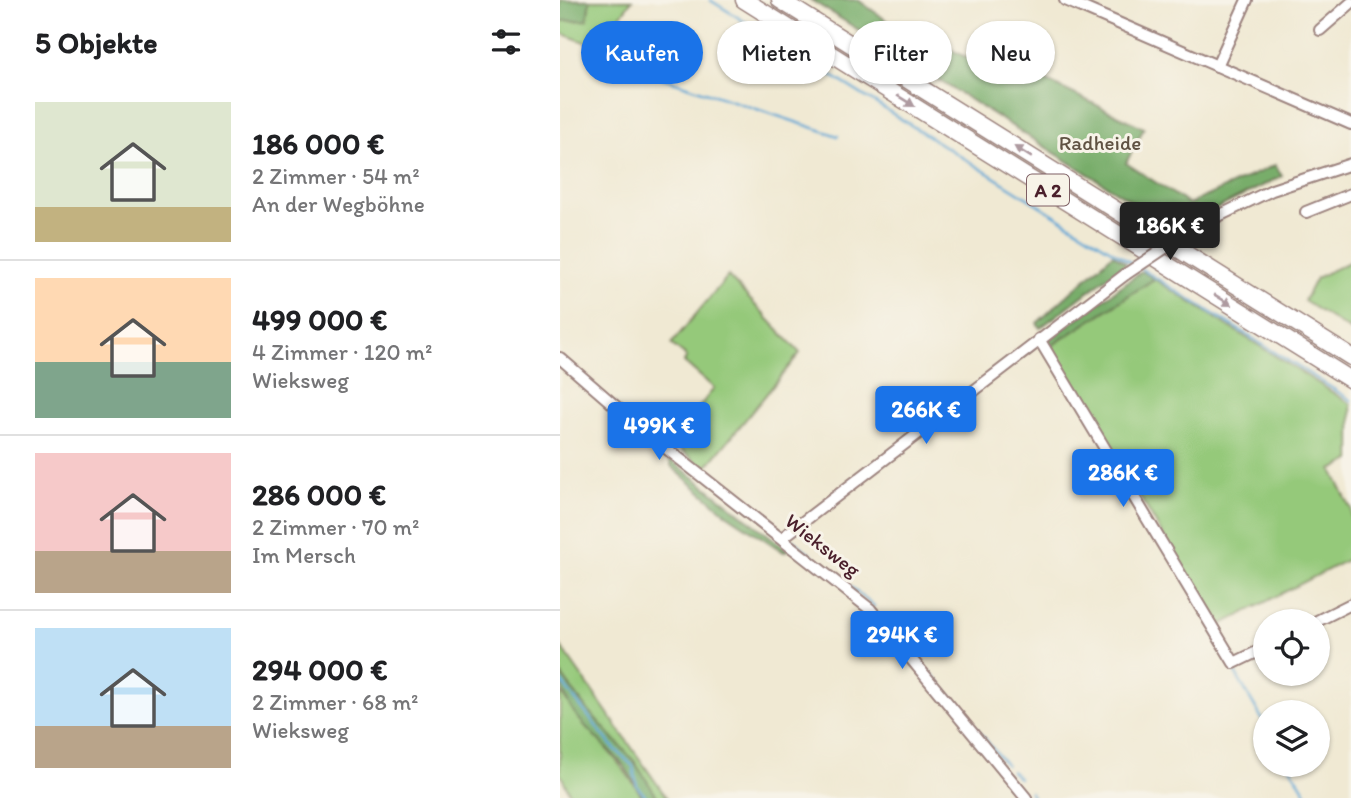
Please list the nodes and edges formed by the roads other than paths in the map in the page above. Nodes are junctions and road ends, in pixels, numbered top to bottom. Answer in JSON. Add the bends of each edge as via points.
{"nodes":[{"id":1,"x":744,"y":0,"type":"edge"},
{"id":2,"x":780,"y":0,"type":"edge"},
{"id":3,"x":1066,"y":0,"type":"edge"},
{"id":4,"x":1247,"y":0,"type":"edge"},
{"id":5,"x":1351,"y":3,"type":"edge"},
{"id":6,"x":1320,"y":30,"type":"dead end"},
{"id":7,"x":1217,"y":66,"type":"junction"},
{"id":8,"x":1351,"y":124,"type":"edge"},
{"id":9,"x":1351,"y":164,"type":"edge"},
{"id":10,"x":1351,"y":187,"type":"edge"},
{"id":11,"x":1351,"y":194,"type":"edge"},
{"id":12,"x":1327,"y":203,"type":"junction"},
{"id":13,"x":1306,"y":212,"type":"dead end"},
{"id":14,"x":1039,"y":339,"type":"junction"},
{"id":15,"x":1351,"y":357,"type":"edge"},
{"id":16,"x":560,"y":358,"type":"edge"},
{"id":17,"x":1351,"y":380,"type":"edge"},
{"id":18,"x":782,"y":538,"type":"junction"},
{"id":19,"x":1351,"y":604,"type":"edge"},
{"id":20,"x":1330,"y":615,"type":"edge"},
{"id":21,"x":1253,"y":654,"type":"edge"},
{"id":22,"x":1026,"y":798,"type":"edge"}],
"edges":[{"from":1,"to":17,"type":"highway","number":"A 2","one_way":true},
{"from":15,"to":2,"type":"highway","number":"A 2","one_way":true},
{"from":3,"to":7,"type":"street"},
{"from":4,"to":7,"type":"street"},
{"from":5,"to":6,"type":"street"},
{"from":7,"to":8,"type":"street"},
{"from":9,"to":14,"type":"street","bridge":true,"via":[[1272,190],[1198,226]]},
{"from":10,"to":12,"type":"street"},
{"from":11,"to":12,"type":"street"},
{"from":12,"to":13,"type":"street"},
{"from":14,"to":18,"type":"street"},
{"from":14,"to":21,"type":"street","via":[[1234,663]]},
{"from":16,"to":18,"type":"street","name":"Wieksweg","via":[[643,430]]},
{"from":18,"to":22,"type":"street","name":"Wieksweg","via":[[870,609]]},
{"from":19,"to":20,"type":"street"}]}
